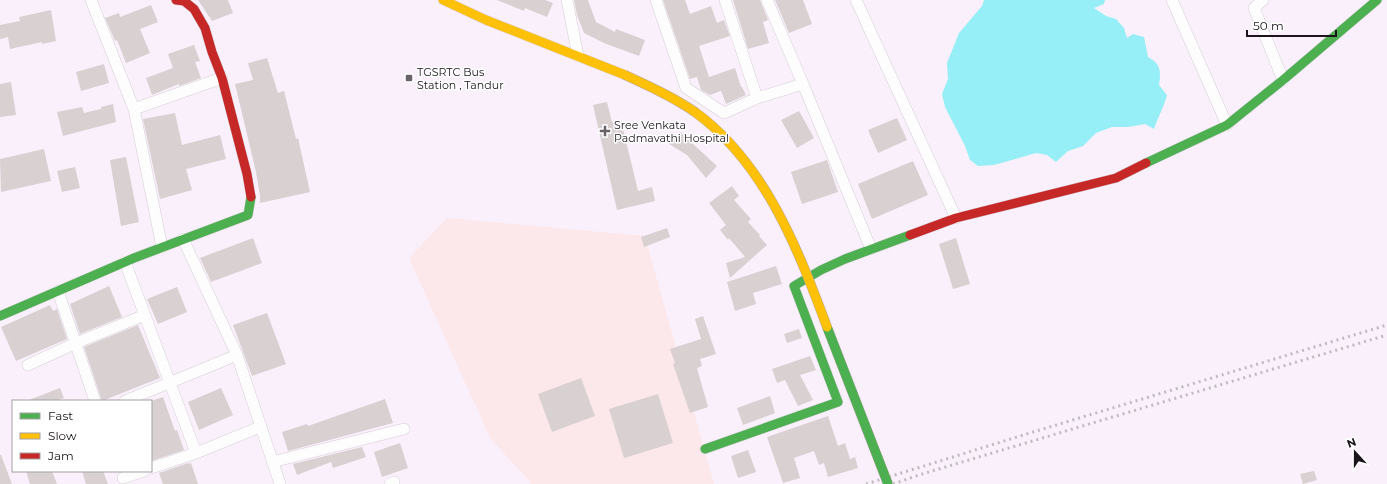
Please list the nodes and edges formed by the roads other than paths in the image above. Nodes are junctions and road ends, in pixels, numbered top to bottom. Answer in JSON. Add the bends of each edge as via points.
{"nodes":[{"id":1,"x":91,"y":0,"type":"edge"},
{"id":2,"x":181,"y":0,"type":"edge"},
{"id":3,"x":443,"y":0,"type":"edge"},
{"id":4,"x":567,"y":0,"type":"edge"},
{"id":5,"x":656,"y":0,"type":"edge"},
{"id":6,"x":725,"y":0,"type":"edge"},
{"id":7,"x":767,"y":0,"type":"edge"},
{"id":8,"x":856,"y":0,"type":"edge"},
{"id":9,"x":1172,"y":0,"type":"edge"},
{"id":10,"x":1263,"y":0,"type":"edge"},
{"id":11,"x":1377,"y":0,"type":"edge"},
{"id":12,"x":578,"y":56,"type":"junction"},
{"id":13,"x":222,"y":78,"type":"junction"},
{"id":14,"x":1283,"y":80,"type":"junction"},
{"id":15,"x":803,"y":84,"type":"junction"},
{"id":16,"x":757,"y":98,"type":"junction"},
{"id":17,"x":134,"y":109,"type":"junction"},
{"id":18,"x":1226,"y":125,"type":"junction"},
{"id":19,"x":956,"y":218,"type":"junction"},
{"id":20,"x":183,"y":239,"type":"junction"},
{"id":21,"x":162,"y":247,"type":"junction"},
{"id":22,"x":871,"y":249,"type":"junction"},
{"id":23,"x":125,"y":262,"type":"junction"},
{"id":24,"x":58,"y":291,"type":"junction"},
{"id":25,"x":145,"y":315,"type":"junction"},
{"id":26,"x":0,"y":316,"type":"edge"},
{"id":27,"x":76,"y":343,"type":"junction"},
{"id":28,"x":237,"y":355,"type":"junction"},
{"id":29,"x":28,"y":365,"type":"dead end"},
{"id":30,"x":169,"y":383,"type":"junction"},
{"id":31,"x":95,"y":400,"type":"edge"},
{"id":32,"x":127,"y":400,"type":"edge"},
{"id":33,"x":260,"y":427,"type":"junction"},
{"id":34,"x":404,"y":429,"type":"dead end"},
{"id":35,"x":705,"y":449,"type":"dead end"},
{"id":36,"x":196,"y":453,"type":"junction"},
{"id":37,"x":272,"y":462,"type":"junction"},
{"id":38,"x":152,"y":468,"type":"edge"},
{"id":39,"x":141,"y":472,"type":"edge"},
{"id":40,"x":123,"y":478,"type":"edge"},
{"id":41,"x":280,"y":484,"type":"edge"},
{"id":42,"x":888,"y":484,"type":"edge"}],
"edges":[{"from":1,"to":17,"type":"street"},
{"from":2,"to":13,"type":"main road","via":[[194,9],[205,28]]},
{"from":3,"to":12,"type":"main road"},
{"from":4,"to":12,"type":"street"},
{"from":5,"to":16,"type":"street","via":[[686,88],[724,113]]},
{"from":6,"to":16,"type":"street"},
{"from":7,"to":15,"type":"street"},
{"from":8,"to":19,"type":"street"},
{"from":9,"to":18,"type":"street"},
{"from":10,"to":14,"type":"street","via":[[1254,8]]},
{"from":11,"to":14,"type":"main road"},
{"from":12,"to":42,"type":"main road","bridge":true,"via":[[651,86],[692,110],[737,151],[756,175],[786,229],[816,298]]},
{"from":13,"to":17,"type":"street"},
{"from":13,"to":20,"type":"main road","via":[[247,174],[251,198],[248,215]]},
{"from":14,"to":18,"type":"main road"},
{"from":15,"to":16,"type":"street"},
{"from":15,"to":22,"type":"street"},
{"from":17,"to":21,"type":"street"},
{"from":18,"to":19,"type":"main road","via":[[1116,178]]},
{"from":19,"to":22,"type":"main road"},
{"from":20,"to":21,"type":"main road"},
{"from":20,"to":28,"type":"street"},
{"from":21,"to":23,"type":"main road"},
{"from":22,"to":35,"type":"main road","via":[[821,270],[794,286],[838,402]]},
{"from":23,"to":24,"type":"main road"},
{"from":23,"to":25,"type":"street"},
{"from":24,"to":26,"type":"main road"},
{"from":24,"to":27,"type":"street"},
{"from":25,"to":27,"type":"street"},
{"from":25,"to":30,"type":"street"},
{"from":27,"to":29,"type":"street"},
{"from":27,"to":31,"type":"street"},
{"from":28,"to":30,"type":"street"},
{"from":28,"to":33,"type":"street"},
{"from":30,"to":32,"type":"street"},
{"from":30,"to":36,"type":"street"},
{"from":33,"to":36,"type":"street"},
{"from":33,"to":37,"type":"street"},
{"from":34,"to":37,"type":"street"},
{"from":36,"to":38,"type":"street"},
{"from":37,"to":41,"type":"street"},
{"from":39,"to":40,"type":"street"}]}
